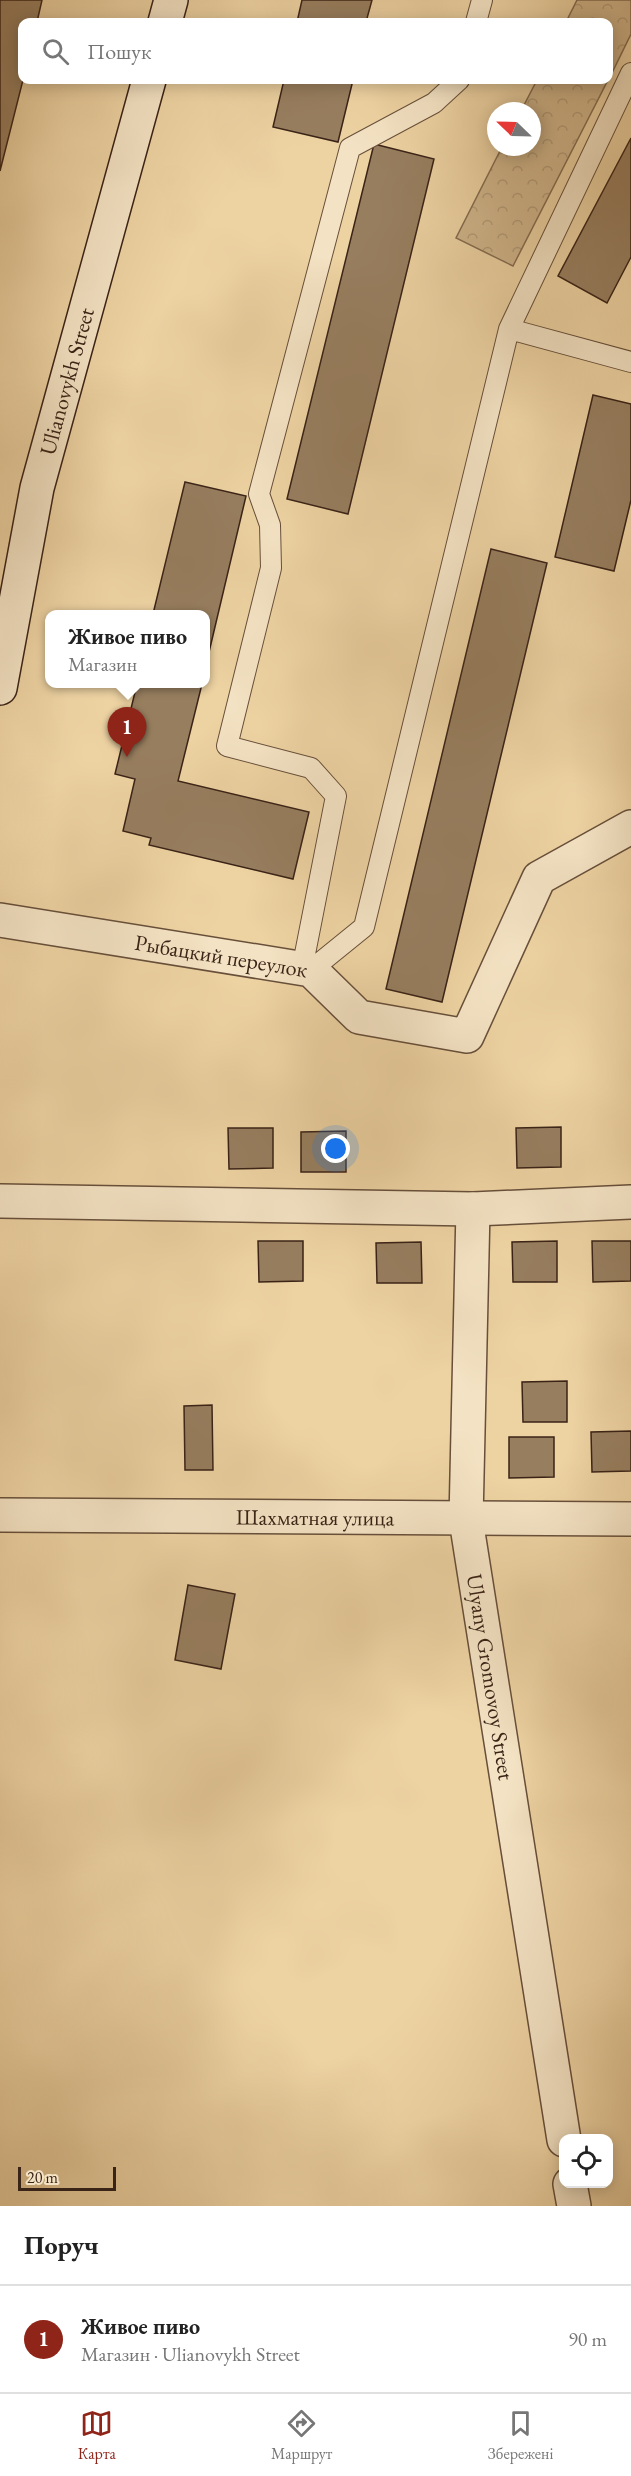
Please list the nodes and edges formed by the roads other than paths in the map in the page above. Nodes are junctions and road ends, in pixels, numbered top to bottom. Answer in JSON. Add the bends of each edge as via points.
{"nodes":[{"id":1,"x":171,"y":0,"type":"edge"},
{"id":2,"x":482,"y":0,"type":"edge"},
{"id":3,"x":166,"y":18,"type":"edge"},
{"id":4,"x":477,"y":18,"type":"edge"},
{"id":5,"x":631,"y":73,"type":"edge"},
{"id":6,"x":148,"y":84,"type":"edge"},
{"id":7,"x":455,"y":84,"type":"edge"},
{"id":8,"x":508,"y":329,"type":"junction"},
{"id":9,"x":631,"y":362,"type":"edge"},
{"id":10,"x":0,"y":688,"type":"edge"},
{"id":11,"x":631,"y":826,"type":"edge"},
{"id":12,"x":0,"y":920,"type":"edge"},
{"id":13,"x":307,"y":969,"type":"junction"},
{"id":14,"x":0,"y":1201,"type":"edge"},
{"id":15,"x":631,"y":1202,"type":"edge"},
{"id":16,"x":473,"y":1209,"type":"junction"},
{"id":17,"x":0,"y":1515,"type":"edge"},
{"id":18,"x":631,"y":1519,"type":"edge"},
{"id":19,"x":466,"y":1520,"type":"junction"},
{"id":20,"x":563,"y":2134,"type":"edge"},
{"id":21,"x":571,"y":2188,"type":"edge"},
{"id":22,"x":574,"y":2206,"type":"edge"}],
"edges":[{"from":1,"to":3,"type":"street"},
{"from":2,"to":4,"type":"lane"},
{"from":5,"to":8,"type":"lane"},
{"from":6,"to":10,"type":"street","name":"Ulianovykh Street","via":[[37,488]]},
{"from":7,"to":13,"type":"lane","via":[[434,103],[350,148],[259,494],[270,525],[271,568],[227,746],[311,768],[336,796]]},
{"from":8,"to":9,"type":"lane"},
{"from":8,"to":13,"type":"lane","via":[[364,927]]},
{"from":11,"to":13,"type":"street","name":"Рыбацкий переулок","via":[[539,879],[466,1036],[359,1017]]},
{"from":12,"to":13,"type":"street","name":"Рыбацкий переулок"},
{"from":14,"to":16,"type":"street"},
{"from":15,"to":16,"type":"street"},
{"from":16,"to":19,"type":"street","name":"Ulyany Gromovoy Street"},
{"from":17,"to":19,"type":"street","name":"Шахматная улица"},
{"from":18,"to":19,"type":"street","name":"Шахматная улица"},
{"from":19,"to":20,"type":"street","name":"Ulyany Gromovoy Street"},
{"from":21,"to":22,"type":"street"}]}
